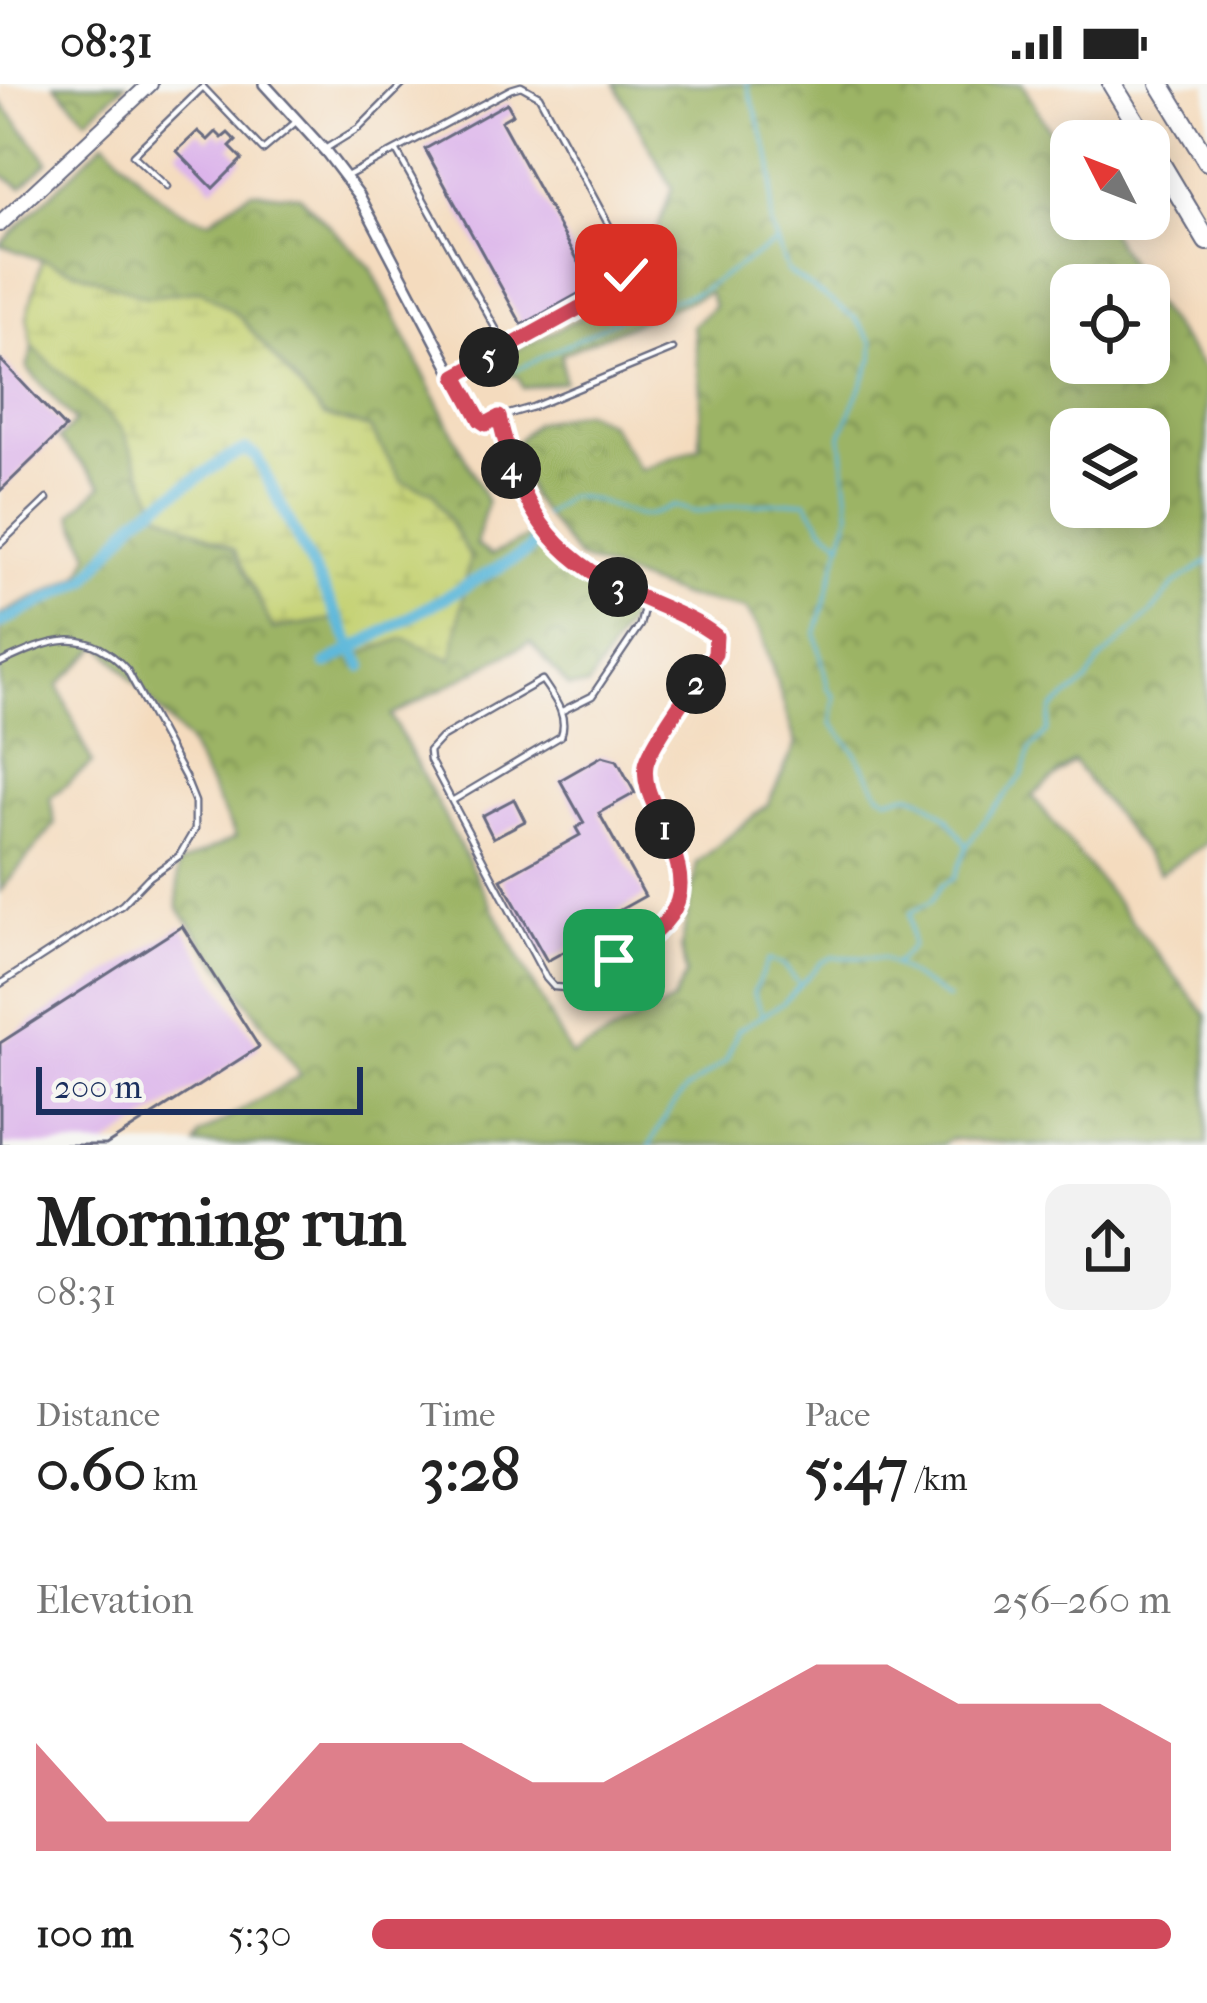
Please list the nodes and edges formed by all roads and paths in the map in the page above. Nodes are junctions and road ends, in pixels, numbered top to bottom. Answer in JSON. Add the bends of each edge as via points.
{"nodes":[{"id":1,"x":150,"y":84,"type":"edge"},
{"id":2,"x":264,"y":84,"type":"edge"},
{"id":3,"x":403,"y":84,"type":"edge"},
{"id":4,"x":1112,"y":84,"type":"edge"},
{"id":5,"x":1160,"y":84,"type":"edge"},
{"id":6,"x":298,"y":120,"type":"junction"},
{"id":7,"x":1134,"y":120,"type":"edge"},
{"id":8,"x":324,"y":149,"type":"junction"},
{"id":9,"x":397,"y":150,"type":"junction"},
{"id":10,"x":1207,"y":161,"type":"edge"},
{"id":11,"x":346,"y":176,"type":"junction"},
{"id":12,"x":1170,"y":180,"type":"edge"},
{"id":13,"x":166,"y":187,"type":"dead end"},
{"id":14,"x":0,"y":224,"type":"edge"},
{"id":15,"x":1207,"y":241,"type":"edge"},
{"id":16,"x":506,"y":347,"type":"junction"},
{"id":17,"x":673,"y":349,"type":"dead end"},
{"id":18,"x":456,"y":376,"type":"junction"},
{"id":19,"x":499,"y":417,"type":"junction"},
{"id":20,"x":46,"y":500,"type":"dead end"},
{"id":21,"x":0,"y":544,"type":"edge"},
{"id":22,"x":646,"y":600,"type":"junction"},
{"id":23,"x":0,"y":663,"type":"edge"},
{"id":24,"x":561,"y":711,"type":"junction"},
{"id":25,"x":452,"y":801,"type":"junction"},
{"id":26,"x":0,"y":984,"type":"edge"}],
"edges":[{"from":1,"to":14,"type":"street"},
{"from":2,"to":6,"type":"street"},
{"from":3,"to":8,"type":"lane","via":[[359,128]]},
{"from":4,"to":7,"type":"highway"},
{"from":5,"to":10,"type":"highway"},
{"from":6,"to":8,"type":"street"},
{"from":6,"to":13,"type":"lane","via":[[263,150],[202,87],[133,155]]},
{"from":8,"to":11,"type":"street"},
{"from":9,"to":11,"type":"lane"},
{"from":9,"to":16,"type":"lane"},
{"from":9,"to":16,"type":"lane","via":[[511,89],[539,96],[628,266],[619,286]]},
{"from":11,"to":18,"type":"street"},
{"from":12,"to":15,"type":"highway"},
{"from":16,"to":18,"type":"lane"},
{"from":17,"to":19,"type":"lane"},
{"from":18,"to":19,"type":"street","via":[[480,420]]},
{"from":19,"to":22,"type":"lane","via":[[513,477],[532,511],[573,561]]},
{"from":20,"to":21,"type":"lane"},
{"from":22,"to":24,"type":"lane","via":[[640,626],[592,696]]},
{"from":22,"to":25,"type":"lane","via":[[708,629],[718,644],[646,761],[646,788],[682,881],[656,935],[566,988],[554,987]]},
{"from":23,"to":26,"type":"lane","via":[[63,640],[111,652],[195,802],[195,829],[179,856],[122,905]]},
{"from":24,"to":25,"type":"lane","via":[[563,731],[553,744]]},
{"from":24,"to":25,"type":"lane","via":[[542,680],[432,743],[430,760]]}]}
